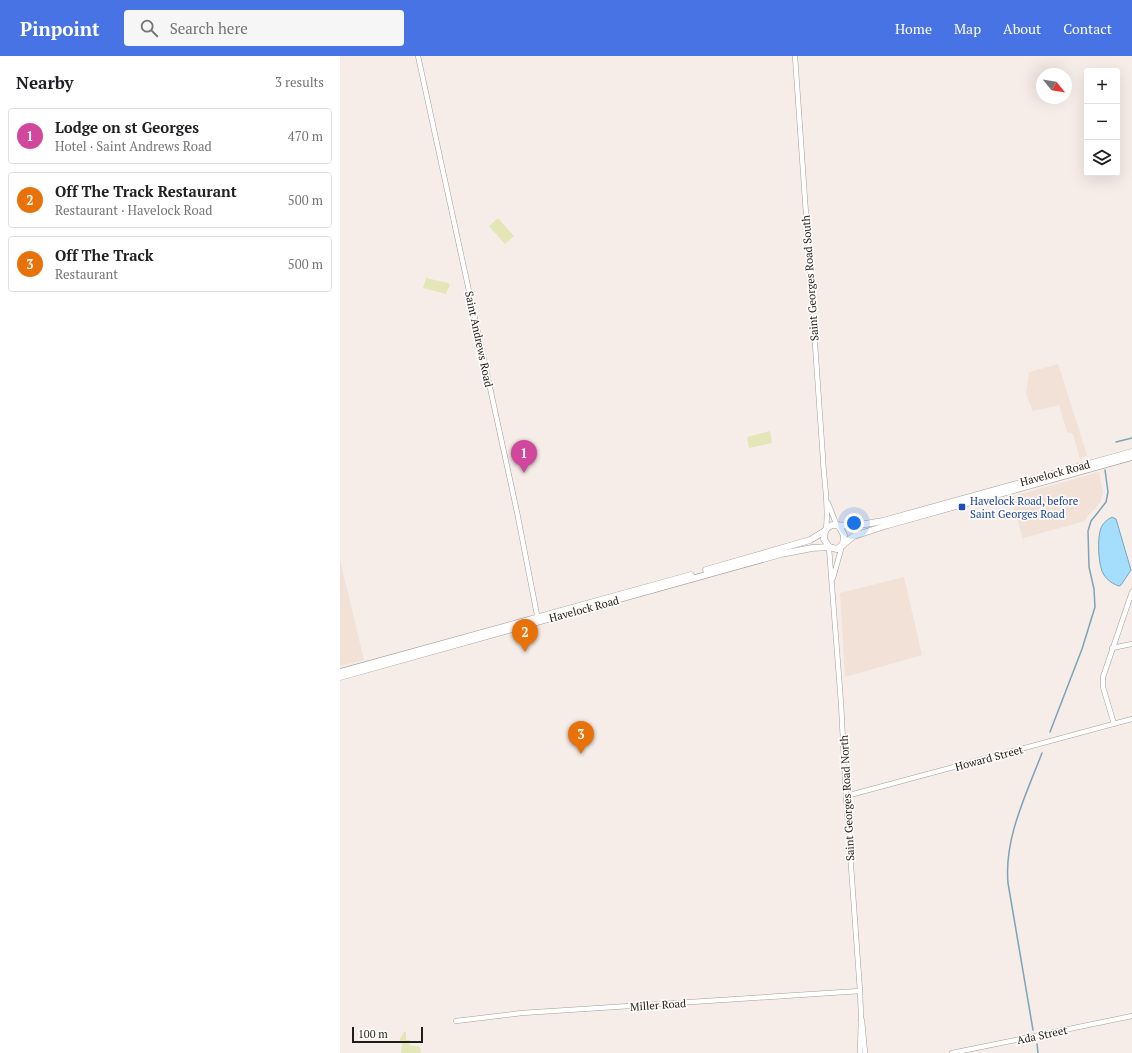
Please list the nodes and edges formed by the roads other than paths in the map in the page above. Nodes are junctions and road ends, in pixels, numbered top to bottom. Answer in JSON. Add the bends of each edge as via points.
{"nodes":[{"id":1,"x":418,"y":56,"type":"edge"},
{"id":2,"x":795,"y":56,"type":"edge"},
{"id":3,"x":1132,"y":452,"type":"edge"},
{"id":4,"x":1132,"y":457,"type":"edge"},
{"id":5,"x":827,"y":499,"type":"junction"},
{"id":6,"x":838,"y":526,"type":"junction"},
{"id":7,"x":825,"y":530,"type":"junction"},
{"id":8,"x":842,"y":545,"type":"junction"},
{"id":9,"x":829,"y":547,"type":"junction"},
{"id":10,"x":832,"y":580,"type":"junction"},
{"id":11,"x":1132,"y":592,"type":"edge"},
{"id":12,"x":538,"y":619,"type":"junction"},
{"id":13,"x":1132,"y":644,"type":"edge"},
{"id":14,"x":1112,"y":648,"type":"junction"},
{"id":15,"x":340,"y":672,"type":"edge"},
{"id":16,"x":340,"y":677,"type":"edge"},
{"id":17,"x":1132,"y":720,"type":"edge"},
{"id":18,"x":1114,"y":724,"type":"junction"},
{"id":19,"x":846,"y":796,"type":"junction"},
{"id":20,"x":860,"y":991,"type":"junction"},
{"id":21,"x":861,"y":1016,"type":"junction"},
{"id":22,"x":1132,"y":1016,"type":"edge"},
{"id":23,"x":456,"y":1020,"type":"dead end"},
{"id":24,"x":860,"y":1053,"type":"edge"},
{"id":25,"x":864,"y":1053,"type":"edge"},
{"id":26,"x":952,"y":1053,"type":"edge"}],
"edges":[{"from":1,"to":12,"type":"street","name":"Saint Andrews Road"},
{"from":2,"to":5,"type":"street","name":"Saint Georges Road South"},
{"from":3,"to":6,"type":"main road","name":"Havelock Road","via":[[883,521]]},
{"from":4,"to":8,"type":"main road","name":"Havelock Road","via":[[888,525],[854,536]]},
{"from":5,"to":6,"type":"street","name":"Saint Georges Road South"},
{"from":5,"to":7,"type":"street","name":"Saint Georges Road South"},
{"from":6,"to":7,"type":"main road"},
{"from":6,"to":8,"type":"main road","via":[[844,535]]},
{"from":7,"to":9,"type":"main road","via":[[824,539]]},
{"from":7,"to":12,"type":"main road","name":"Havelock Road","via":[[810,540]]},
{"from":8,"to":9,"type":"main road","via":[[837,549]]},
{"from":8,"to":10,"type":"street","name":"Saint Georges Road North"},
{"from":9,"to":10,"type":"street","name":"Saint Georges Road North"},
{"from":9,"to":12,"type":"main road","name":"Havelock Road","via":[[781,554]]},
{"from":10,"to":19,"type":"street","name":"Saint Georges Road North","via":[[842,703]]},
{"from":11,"to":14,"type":"street"},
{"from":12,"to":15,"type":"main road","name":"Havelock Road"},
{"from":12,"to":16,"type":"main road","name":"Havelock Road"},
{"from":13,"to":14,"type":"street"},
{"from":14,"to":18,"type":"street","via":[[1102,677]]},
{"from":17,"to":18,"type":"street","name":"Howard Street"},
{"from":18,"to":19,"type":"street","name":"Howard Street"},
{"from":19,"to":20,"type":"street","name":"Saint Georges Road North"},
{"from":20,"to":21,"type":"street","name":"Saint Georges Road North"},
{"from":20,"to":23,"type":"street","name":"Miller Road","via":[[522,1013]]},
{"from":21,"to":24,"type":"street","name":"Saint Georges Road North"},
{"from":21,"to":25,"type":"street","name":"Saint Georges Road North"},
{"from":22,"to":26,"type":"street","name":"Ada Street"}]}
